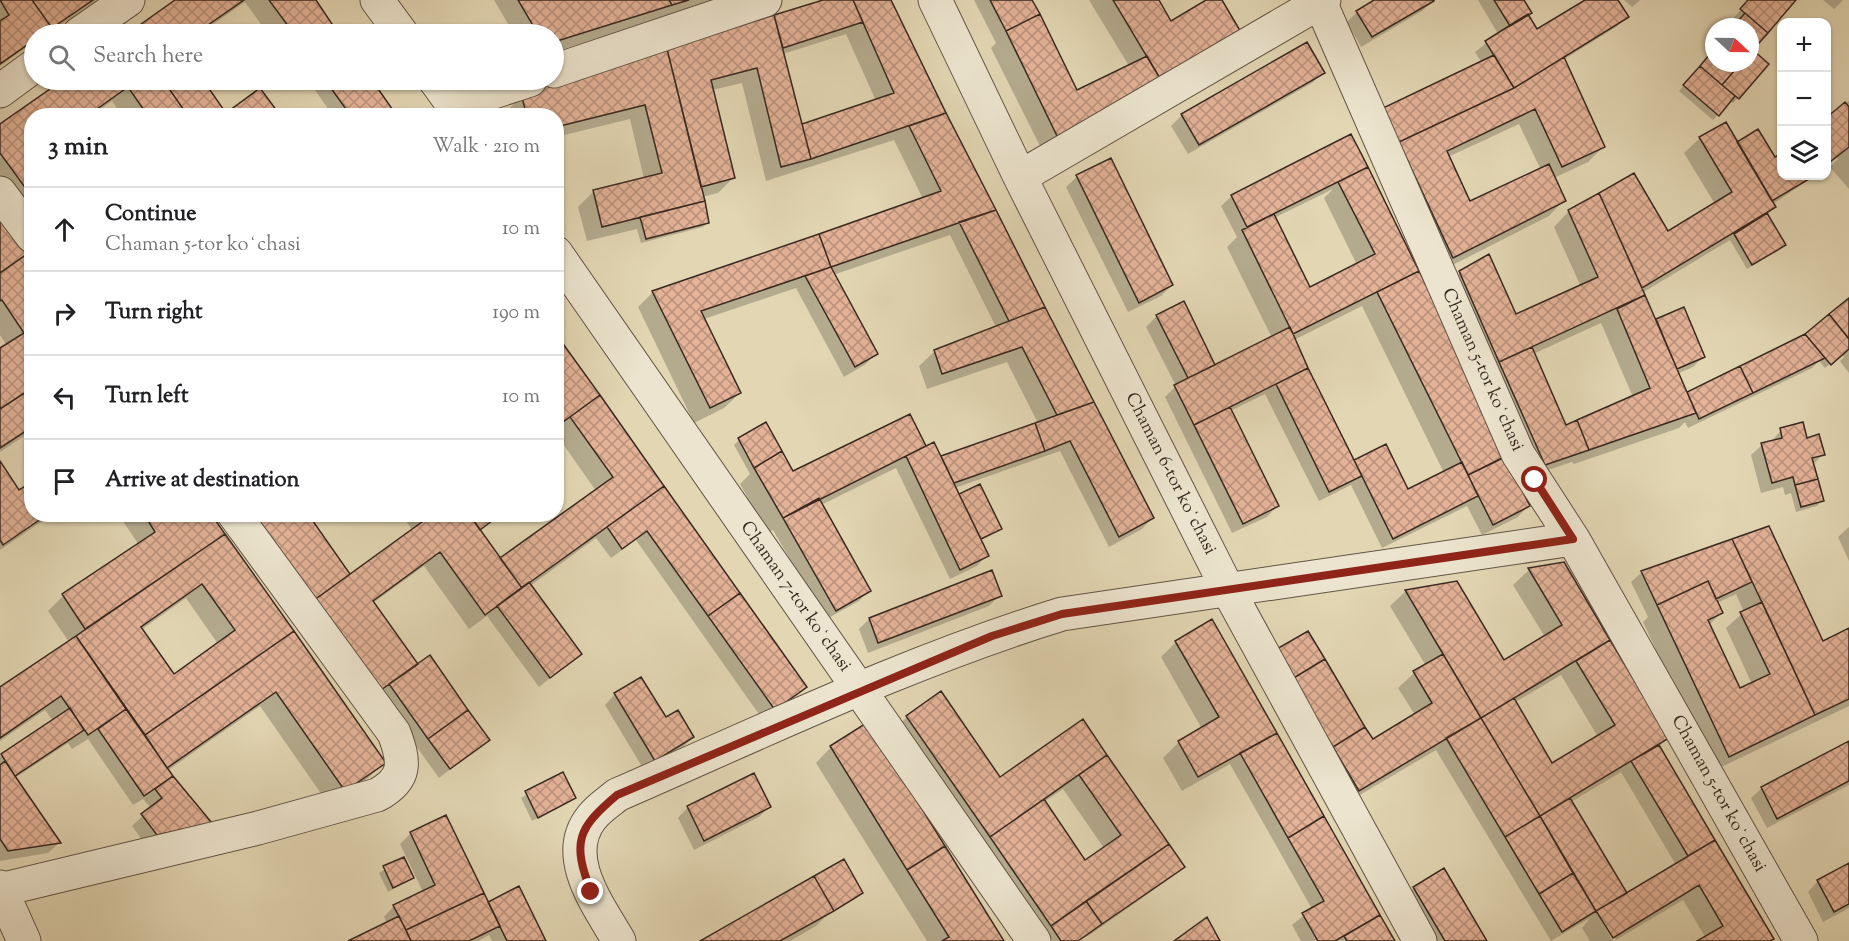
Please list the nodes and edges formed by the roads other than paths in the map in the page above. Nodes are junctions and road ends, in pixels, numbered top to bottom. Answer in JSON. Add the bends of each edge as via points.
{"nodes":[{"id":1,"x":128,"y":0,"type":"edge"},
{"id":2,"x":377,"y":0,"type":"edge"},
{"id":3,"x":765,"y":0,"type":"edge"},
{"id":4,"x":935,"y":0,"type":"edge"},
{"id":5,"x":1322,"y":1,"type":"edge"},
{"id":6,"x":93,"y":24,"type":"edge"},
{"id":7,"x":395,"y":24,"type":"edge"},
{"id":8,"x":564,"y":68,"type":"edge"},
{"id":9,"x":24,"y":73,"type":"edge"},
{"id":10,"x":490,"y":90,"type":"edge"},
{"id":11,"x":0,"y":91,"type":"edge"},
{"id":12,"x":450,"y":100,"type":"edge"},
{"id":13,"x":1020,"y":177,"type":"junction"},
{"id":14,"x":0,"y":193,"type":"edge"},
{"id":15,"x":24,"y":225,"type":"edge"},
{"id":16,"x":564,"y":264,"type":"edge"},
{"id":17,"x":240,"y":522,"type":"edge"},
{"id":18,"x":1573,"y":539,"type":"junction"},
{"id":19,"x":1227,"y":588,"type":"junction"},
{"id":20,"x":860,"y":690,"type":"junction"},
{"id":21,"x":1,"y":889,"type":"edge"},
{"id":22,"x":24,"y":941,"type":"edge"},
{"id":23,"x":619,"y":941,"type":"edge"},
{"id":24,"x":1034,"y":941,"type":"edge"},
{"id":25,"x":1420,"y":941,"type":"edge"},
{"id":26,"x":1801,"y":941,"type":"edge"}],
"edges":[{"from":1,"to":6,"type":"street"},
{"from":2,"to":7,"type":"street"},
{"from":3,"to":8,"type":"street"},
{"from":4,"to":13,"type":"street","name":"Chaman 6-tor koʻchasi"},
{"from":5,"to":13,"type":"street"},
{"from":5,"to":18,"type":"street","name":"Chaman 5-tor koʻchasi","via":[[1518,454]]},
{"from":9,"to":11,"type":"street"},
{"from":10,"to":12,"type":"street"},
{"from":13,"to":19,"type":"street","name":"Chaman 6-tor koʻchasi"},
{"from":14,"to":15,"type":"street"},
{"from":16,"to":20,"type":"street","name":"Chaman 7-tor koʻchasi"},
{"from":17,"to":21,"type":"street","via":[[394,733],[402,764],[399,777],[377,795],[258,828]]},
{"from":18,"to":19,"type":"street"},
{"from":18,"to":26,"type":"street","name":"Chaman 5-tor koʻchasi"},
{"from":19,"to":20,"type":"street","via":[[1062,614],[992,636]]},
{"from":19,"to":25,"type":"street","name":"Chaman 6-tor koʻchasi"},
{"from":20,"to":23,"type":"street","via":[[617,795],[592,817],[582,837],[580,861],[591,892]]},
{"from":20,"to":24,"type":"street","name":"Chaman 7-tor koʻchasi"},
{"from":21,"to":22,"type":"street"}]}
